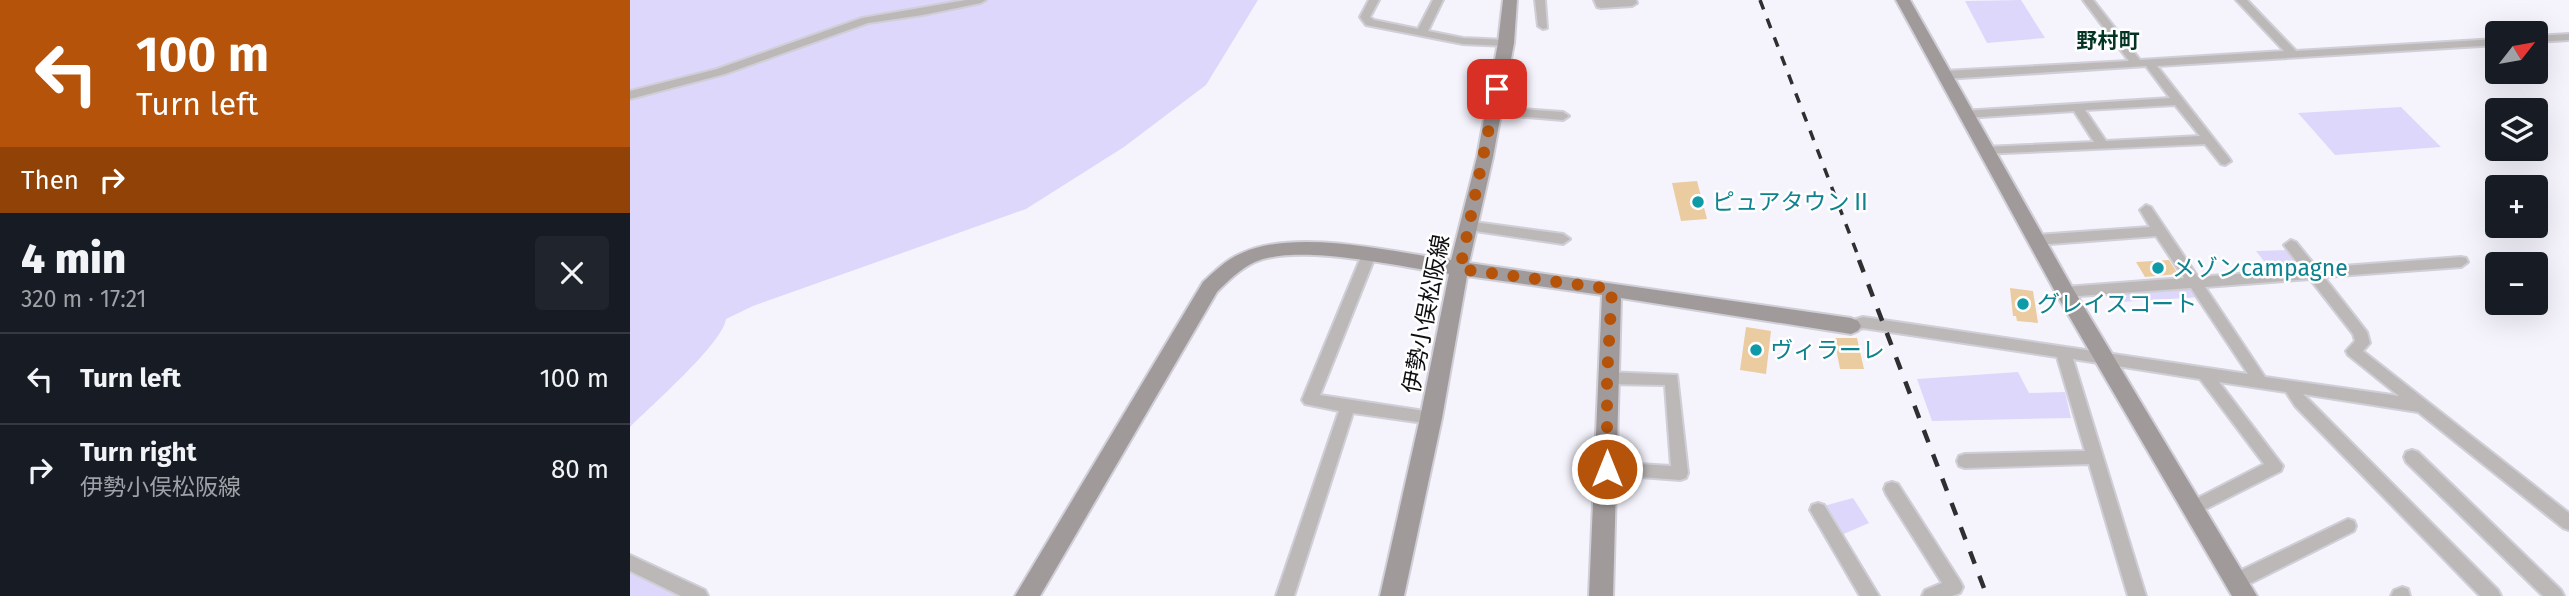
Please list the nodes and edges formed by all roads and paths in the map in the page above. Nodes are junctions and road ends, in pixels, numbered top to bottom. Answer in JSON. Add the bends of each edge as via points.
{"nodes":[{"id":1,"x":981,"y":0,"type":"edge"},
{"id":2,"x":1374,"y":0,"type":"edge"},
{"id":3,"x":1438,"y":0,"type":"edge"},
{"id":4,"x":1510,"y":0,"type":"edge"},
{"id":5,"x":1540,"y":0,"type":"edge"},
{"id":6,"x":1599,"y":0,"type":"edge"},
{"id":7,"x":1631,"y":0,"type":"edge"},
{"id":8,"x":1903,"y":0,"type":"edge"},
{"id":9,"x":2088,"y":0,"type":"edge"},
{"id":10,"x":2241,"y":0,"type":"edge"},
{"id":11,"x":1543,"y":26,"type":"dead end"},
{"id":12,"x":1422,"y":32,"type":"junction"},
{"id":13,"x":2569,"y":37,"type":"edge"},
{"id":14,"x":2548,"y":39,"type":"edge"},
{"id":15,"x":1506,"y":43,"type":"junction"},
{"id":16,"x":2485,"y":43,"type":"edge"},
{"id":17,"x":2293,"y":54,"type":"junction"},
{"id":18,"x":2143,"y":63,"type":"junction"},
{"id":19,"x":1945,"y":75,"type":"junction"},
{"id":20,"x":630,"y":95,"type":"edge"},
{"id":21,"x":2179,"y":101,"type":"junction"},
{"id":22,"x":2077,"y":107,"type":"junction"},
{"id":23,"x":1493,"y":111,"type":"junction"},
{"id":24,"x":1966,"y":114,"type":"junction"},
{"id":25,"x":1563,"y":116,"type":"dead end"},
{"id":26,"x":2208,"y":140,"type":"junction"},
{"id":27,"x":2102,"y":145,"type":"junction"},
{"id":28,"x":1985,"y":151,"type":"junction"},
{"id":29,"x":2225,"y":161,"type":"dead end"},
{"id":30,"x":2146,"y":210,"type":"dead end"},
{"id":31,"x":1467,"y":226,"type":"junction"},
{"id":32,"x":2160,"y":231,"type":"junction"},
{"id":33,"x":1563,"y":239,"type":"dead end"},
{"id":34,"x":2036,"y":240,"type":"junction"},
{"id":35,"x":2291,"y":245,"type":"dead end"},
{"id":36,"x":1368,"y":257,"type":"junction"},
{"id":37,"x":2460,"y":262,"type":"dead end"},
{"id":38,"x":1460,"y":269,"type":"junction"},
{"id":39,"x":2315,"y":275,"type":"junction"},
{"id":40,"x":2195,"y":283,"type":"junction"},
{"id":41,"x":1612,"y":289,"type":"junction"},
{"id":42,"x":2065,"y":292,"type":"junction"},
{"id":43,"x":1851,"y":326,"type":"joint"},
{"id":44,"x":2063,"y":351,"type":"junction"},
{"id":45,"x":2105,"y":359,"type":"junction"},
{"id":46,"x":2204,"y":373,"type":"junction"},
{"id":47,"x":1607,"y":378,"type":"junction"},
{"id":48,"x":2260,"y":382,"type":"junction"},
{"id":49,"x":2291,"y":387,"type":"junction"},
{"id":50,"x":1348,"y":406,"type":"junction"},
{"id":51,"x":2421,"y":406,"type":"junction"},
{"id":52,"x":1431,"y":418,"type":"junction"},
{"id":53,"x":2094,"y":457,"type":"junction"},
{"id":54,"x":2412,"y":457,"type":"dead end"},
{"id":55,"x":1965,"y":461,"type":"dead end"},
{"id":56,"x":1607,"y":469,"type":"junction"},
{"id":57,"x":1892,"y":489,"type":"dead end"},
{"id":58,"x":2193,"y":508,"type":"junction"},
{"id":59,"x":1818,"y":510,"type":"dead end"},
{"id":60,"x":2569,"y":523,"type":"edge"},
{"id":61,"x":2348,"y":526,"type":"dead end"},
{"id":62,"x":630,"y":563,"type":"edge"},
{"id":63,"x":2240,"y":591,"type":"edge"},
{"id":64,"x":699,"y":596,"type":"edge"},
{"id":65,"x":1027,"y":596,"type":"edge"},
{"id":66,"x":1285,"y":596,"type":"edge"},
{"id":67,"x":1392,"y":596,"type":"edge"},
{"id":68,"x":1601,"y":596,"type":"edge"},
{"id":69,"x":1870,"y":596,"type":"edge"},
{"id":70,"x":1931,"y":596,"type":"edge"},
{"id":71,"x":2137,"y":596,"type":"edge"},
{"id":72,"x":2492,"y":596,"type":"edge"},
{"id":73,"x":2555,"y":596,"type":"edge"}],
"edges":[{"from":1,"to":20,"type":"street","via":[[866,20],[734,68]]},
{"from":2,"to":12,"type":"street","via":[[1365,17],[1370,23]]},
{"from":3,"to":12,"type":"street"},
{"from":4,"to":15,"type":"street","name":"伊勢小俣松阪線"},
{"from":5,"to":11,"type":"street"},
{"from":6,"to":7,"type":"street","via":[[1601,5]]},
{"from":8,"to":19,"type":"street"},
{"from":9,"to":18,"type":"street"},
{"from":10,"to":17,"type":"street"},
{"from":12,"to":15,"type":"street","via":[[1463,41]]},
{"from":13,"to":14,"type":"street"},
{"from":15,"to":23,"type":"street","name":"伊勢小俣松阪線"},
{"from":16,"to":17,"type":"street"},
{"from":17,"to":18,"type":"street"},
{"from":18,"to":19,"type":"street"},
{"from":18,"to":21,"type":"street"},
{"from":19,"to":24,"type":"street"},
{"from":21,"to":22,"type":"street"},
{"from":21,"to":26,"type":"street"},
{"from":22,"to":24,"type":"street"},
{"from":22,"to":27,"type":"street"},
{"from":23,"to":25,"type":"street"},
{"from":23,"to":31,"type":"street","name":"伊勢小俣松阪線"},
{"from":24,"to":28,"type":"street"},
{"from":26,"to":27,"type":"street"},
{"from":26,"to":29,"type":"street"},
{"from":27,"to":28,"type":"street"},
{"from":28,"to":34,"type":"street"},
{"from":30,"to":32,"type":"street"},
{"from":31,"to":33,"type":"street"},
{"from":31,"to":38,"type":"street","name":"伊勢小俣松阪線"},
{"from":32,"to":34,"type":"street"},
{"from":32,"to":40,"type":"street"},
{"from":34,"to":42,"type":"street"},
{"from":35,"to":39,"type":"street"},
{"from":36,"to":38,"type":"street"},
{"from":36,"to":50,"type":"street","via":[[1310,400]]},
{"from":36,"to":65,"type":"street","via":[[1298,248],[1271,250],[1248,256],[1218,278],[1200,301]]},
{"from":37,"to":39,"type":"street"},
{"from":38,"to":41,"type":"street"},
{"from":38,"to":52,"type":"street","name":"伊勢小俣松阪線"},
{"from":39,"to":40,"type":"street"},
{"from":39,"to":51,"type":"street","via":[[2360,332],[2363,343],[2353,351]]},
{"from":40,"to":42,"type":"street"},
{"from":40,"to":48,"type":"street"},
{"from":41,"to":43,"type":"street"},
{"from":41,"to":47,"type":"street"},
{"from":42,"to":45,"type":"street"},
{"from":43,"to":44,"type":"street","via":[[1863,323]]},
{"from":44,"to":45,"type":"street"},
{"from":44,"to":53,"type":"street"},
{"from":45,"to":46,"type":"street"},
{"from":45,"to":58,"type":"street"},
{"from":46,"to":48,"type":"street"},
{"from":46,"to":58,"type":"street","via":[[2275,466]]},
{"from":47,"to":56,"type":"street"},
{"from":47,"to":56,"type":"street","via":[[1672,379],[1680,473]]},
{"from":48,"to":49,"type":"street"},
{"from":49,"to":51,"type":"street"},
{"from":49,"to":72,"type":"street","via":[[2300,402]]},
{"from":50,"to":52,"type":"street"},
{"from":50,"to":66,"type":"street"},
{"from":51,"to":60,"type":"street"},
{"from":52,"to":67,"type":"street","name":"伊勢小俣松阪線"},
{"from":53,"to":55,"type":"street"},
{"from":53,"to":71,"type":"street"},
{"from":54,"to":73,"type":"street"},
{"from":56,"to":68,"type":"street"},
{"from":57,"to":70,"type":"street","via":[[1954,587]]},
{"from":58,"to":63,"type":"street"},
{"from":59,"to":69,"type":"street"},
{"from":61,"to":63,"type":"street"},
{"from":62,"to":64,"type":"street"}]}
